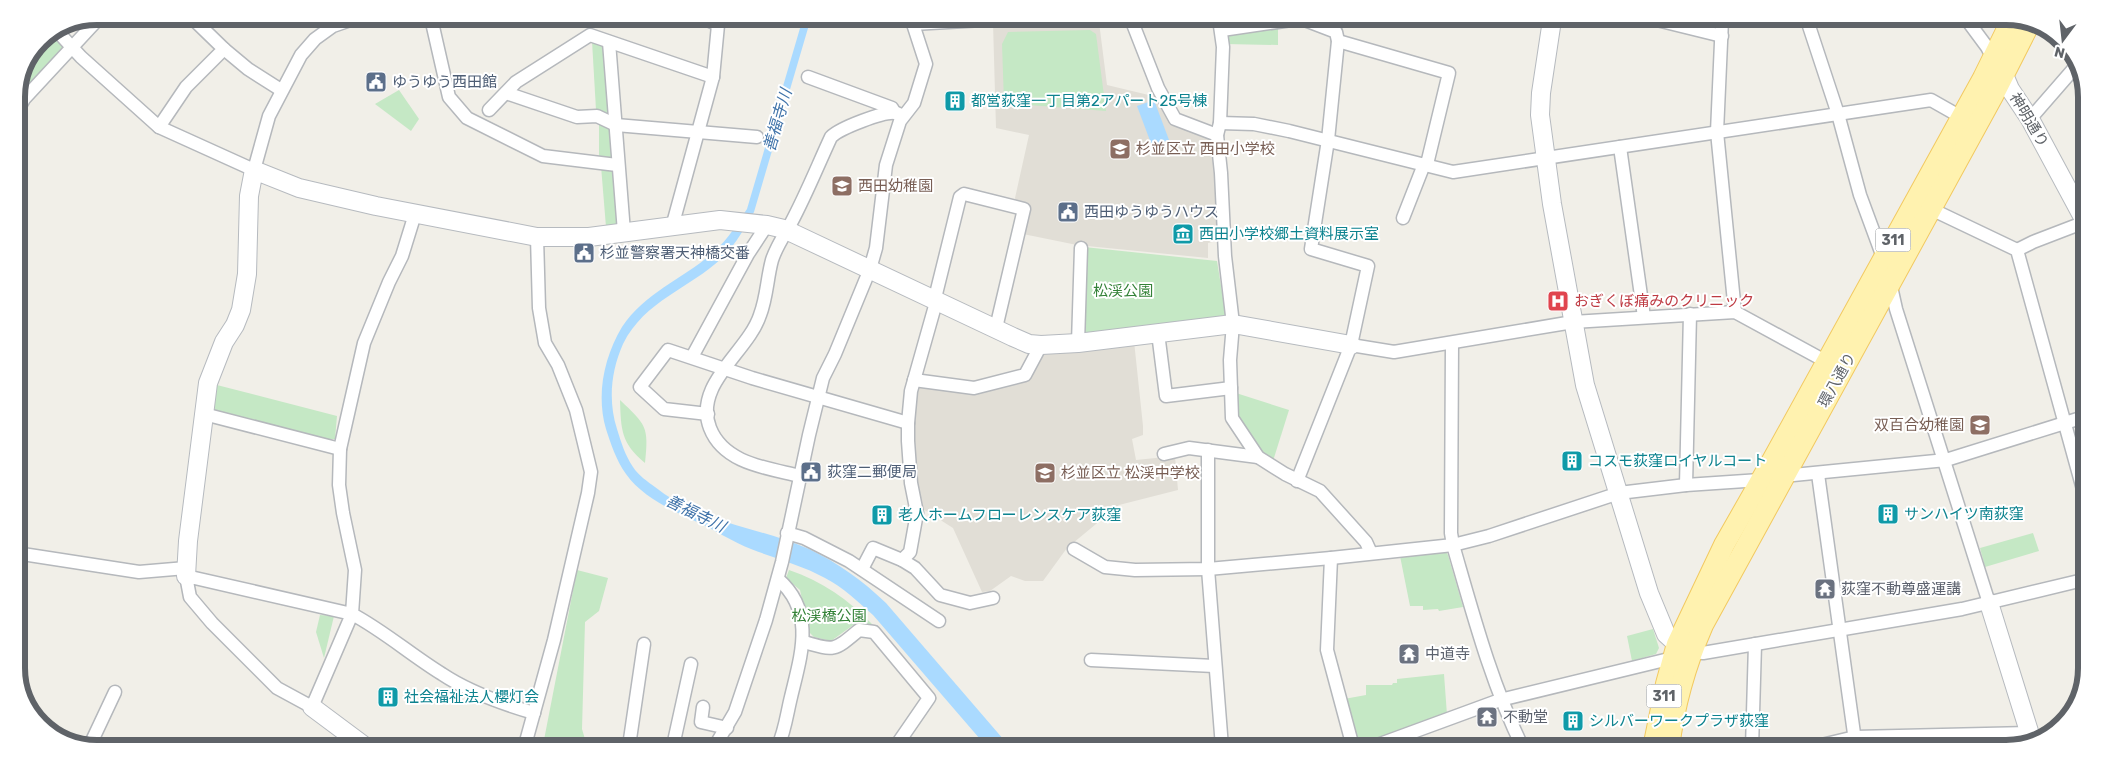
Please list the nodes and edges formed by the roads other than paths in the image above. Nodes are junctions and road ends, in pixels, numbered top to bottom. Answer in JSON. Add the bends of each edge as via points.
{"nodes":[{"id":1,"x":92,"y":25,"type":"edge"},
{"id":2,"x":199,"y":25,"type":"edge"},
{"id":3,"x":336,"y":25,"type":"edge"},
{"id":4,"x":437,"y":25,"type":"edge"},
{"id":5,"x":716,"y":25,"type":"edge"},
{"id":6,"x":912,"y":25,"type":"edge"},
{"id":7,"x":1133,"y":25,"type":"edge"},
{"id":8,"x":1221,"y":25,"type":"edge"},
{"id":9,"x":1318,"y":25,"type":"edge"},
{"id":10,"x":1551,"y":25,"type":"edge"},
{"id":11,"x":1677,"y":25,"type":"edge"},
{"id":12,"x":1722,"y":25,"type":"edge"},
{"id":13,"x":1809,"y":25,"type":"edge"},
{"id":14,"x":1971,"y":25,"type":"edge"},
{"id":15,"x":2009,"y":25,"type":"edge"},
{"id":16,"x":2027,"y":29,"type":"edge"},
{"id":17,"x":61,"y":35,"type":"edge"},
{"id":18,"x":1722,"y":36,"type":"junction"},
{"id":19,"x":1338,"y":41,"type":"junction"},
{"id":20,"x":609,"y":42,"type":"junction"},
{"id":21,"x":72,"y":47,"type":"junction"},
{"id":22,"x":224,"y":49,"type":"junction"},
{"id":23,"x":1993,"y":58,"type":"junction"},
{"id":24,"x":2072,"y":70,"type":"edge"},
{"id":25,"x":2004,"y":76,"type":"junction"},
{"id":26,"x":712,"y":77,"type":"junction"},
{"id":27,"x":808,"y":77,"type":"dead end"},
{"id":28,"x":281,"y":90,"type":"junction"},
{"id":29,"x":506,"y":92,"type":"junction"},
{"id":30,"x":25,"y":98,"type":"edge"},
{"id":31,"x":489,"y":110,"type":"dead end"},
{"id":32,"x":899,"y":114,"type":"junction"},
{"id":33,"x":1838,"y":114,"type":"junction"},
{"id":34,"x":1961,"y":117,"type":"junction"},
{"id":35,"x":2030,"y":119,"type":"junction"},
{"id":36,"x":1220,"y":123,"type":"junction"},
{"id":37,"x":616,"y":125,"type":"junction"},
{"id":38,"x":160,"y":127,"type":"junction"},
{"id":39,"x":1717,"y":132,"type":"junction"},
{"id":40,"x":697,"y":133,"type":"junction"},
{"id":41,"x":1217,"y":136,"type":"junction"},
{"id":42,"x":757,"y":137,"type":"dead end"},
{"id":43,"x":1328,"y":140,"type":"junction"},
{"id":44,"x":1620,"y":147,"type":"junction"},
{"id":45,"x":1545,"y":157,"type":"junction"},
{"id":46,"x":1425,"y":164,"type":"junction"},
{"id":47,"x":617,"y":165,"type":"junction"},
{"id":48,"x":254,"y":170,"type":"junction"},
{"id":49,"x":1931,"y":209,"type":"junction"},
{"id":50,"x":2078,"y":210,"type":"edge"},
{"id":51,"x":415,"y":214,"type":"junction"},
{"id":52,"x":1404,"y":218,"type":"dead end"},
{"id":53,"x":764,"y":224,"type":"junction"},
{"id":54,"x":2078,"y":226,"type":"edge"},
{"id":55,"x":672,"y":227,"type":"junction"},
{"id":56,"x":787,"y":230,"type":"junction"},
{"id":57,"x":624,"y":232,"type":"junction"},
{"id":58,"x":537,"y":237,"type":"junction"},
{"id":59,"x":1081,"y":248,"type":"dead end"},
{"id":60,"x":2017,"y":250,"type":"junction"},
{"id":61,"x":1883,"y":257,"type":"junction"},
{"id":62,"x":870,"y":269,"type":"junction"},
{"id":63,"x":1890,"y":284,"type":"junction"},
{"id":64,"x":935,"y":300,"type":"junction"},
{"id":65,"x":1735,"y":312,"type":"junction"},
{"id":66,"x":1690,"y":314,"type":"junction"},
{"id":67,"x":1644,"y":317,"type":"junction"},
{"id":68,"x":1573,"y":322,"type":"junction"},
{"id":69,"x":1233,"y":324,"type":"junction"},
{"id":70,"x":996,"y":328,"type":"junction"},
{"id":71,"x":1158,"y":333,"type":"junction"},
{"id":72,"x":1452,"y":343,"type":"junction"},
{"id":73,"x":1078,"y":344,"type":"junction"},
{"id":74,"x":1351,"y":345,"type":"junction"},
{"id":75,"x":1041,"y":346,"type":"junction"},
{"id":76,"x":692,"y":357,"type":"junction"},
{"id":77,"x":1827,"y":362,"type":"junction"},
{"id":78,"x":725,"y":368,"type":"junction"},
{"id":79,"x":914,"y":380,"type":"junction"},
{"id":80,"x":1232,"y":388,"type":"junction"},
{"id":81,"x":818,"y":396,"type":"junction"},
{"id":82,"x":204,"y":414,"type":"junction"},
{"id":83,"x":708,"y":414,"type":"junction"},
{"id":84,"x":2078,"y":419,"type":"edge"},
{"id":85,"x":908,"y":423,"type":"junction"},
{"id":86,"x":2064,"y":423,"type":"junction"},
{"id":87,"x":340,"y":449,"type":"junction"},
{"id":88,"x":1208,"y":450,"type":"junction"},
{"id":89,"x":1164,"y":454,"type":"dead end"},
{"id":90,"x":1258,"y":457,"type":"junction"},
{"id":91,"x":1946,"y":460,"type":"junction"},
{"id":92,"x":2078,"y":471,"type":"edge"},
{"id":93,"x":1818,"y":474,"type":"junction"},
{"id":94,"x":800,"y":476,"type":"junction"},
{"id":95,"x":1783,"y":476,"type":"junction"},
{"id":96,"x":1760,"y":480,"type":"junction"},
{"id":97,"x":1297,"y":481,"type":"junction"},
{"id":98,"x":1686,"y":485,"type":"junction"},
{"id":99,"x":1619,"y":493,"type":"junction"},
{"id":100,"x":788,"y":535,"type":"junction"},
{"id":101,"x":1453,"y":545,"type":"junction"},
{"id":102,"x":1074,"y":550,"type":"dead end"},
{"id":103,"x":1371,"y":553,"type":"junction"},
{"id":104,"x":25,"y":554,"type":"edge"},
{"id":105,"x":1331,"y":558,"type":"junction"},
{"id":106,"x":902,"y":560,"type":"junction"},
{"id":107,"x":862,"y":569,"type":"junction"},
{"id":108,"x":1208,"y":569,"type":"junction"},
{"id":109,"x":186,"y":572,"type":"junction"},
{"id":110,"x":778,"y":579,"type":"junction"},
{"id":111,"x":2078,"y":581,"type":"edge"},
{"id":112,"x":993,"y":598,"type":"dead end"},
{"id":113,"x":1989,"y":603,"type":"junction"},
{"id":114,"x":352,"y":614,"type":"junction"},
{"id":115,"x":939,"y":621,"type":"dead end"},
{"id":116,"x":1840,"y":629,"type":"junction"},
{"id":117,"x":804,"y":642,"type":"junction"},
{"id":118,"x":644,"y":644,"type":"dead end"},
{"id":119,"x":1756,"y":644,"type":"junction"},
{"id":120,"x":1680,"y":652,"type":"junction"},
{"id":121,"x":1090,"y":660,"type":"dead end"},
{"id":122,"x":690,"y":664,"type":"dead end"},
{"id":123,"x":1214,"y":666,"type":"junction"},
{"id":124,"x":115,"y":692,"type":"dead end"},
{"id":125,"x":1500,"y":700,"type":"junction"},
{"id":126,"x":704,"y":707,"type":"dead end"},
{"id":127,"x":312,"y":708,"type":"junction"},
{"id":128,"x":534,"y":713,"type":"junction"},
{"id":129,"x":726,"y":728,"type":"junction"},
{"id":130,"x":2030,"y":736,"type":"edge"},
{"id":131,"x":2024,"y":737,"type":"edge"},
{"id":132,"x":93,"y":740,"type":"edge"},
{"id":133,"x":357,"y":740,"type":"edge"},
{"id":134,"x":526,"y":740,"type":"edge"},
{"id":135,"x":630,"y":740,"type":"edge"},
{"id":136,"x":674,"y":740,"type":"edge"},
{"id":137,"x":719,"y":740,"type":"edge"},
{"id":138,"x":780,"y":740,"type":"edge"},
{"id":139,"x":900,"y":740,"type":"edge"},
{"id":140,"x":1221,"y":740,"type":"edge"},
{"id":141,"x":1351,"y":740,"type":"edge"},
{"id":142,"x":1391,"y":740,"type":"edge"},
{"id":143,"x":1519,"y":740,"type":"edge"},
{"id":144,"x":1655,"y":740,"type":"edge"},
{"id":145,"x":1670,"y":740,"type":"edge"},
{"id":146,"x":1752,"y":740,"type":"edge"},
{"id":147,"x":1855,"y":740,"type":"edge"},
{"id":148,"x":1942,"y":740,"type":"edge"}],
"edges":[{"from":1,"to":21,"type":"street"},
{"from":2,"to":22,"type":"street"},
{"from":3,"to":28,"type":"street","via":[[315,38]]},
{"from":4,"to":47,"type":"street","via":[[449,97],[467,118],[543,156]]},
{"from":5,"to":26,"type":"street"},
{"from":6,"to":32,"type":"street","via":[[926,64],[914,103]]},
{"from":7,"to":41,"type":"street","via":[[1158,88],[1175,119]]},
{"from":8,"to":36,"type":"street"},
{"from":9,"to":19,"type":"street","via":[[1336,32]]},
{"from":10,"to":45,"type":"street","via":[[1541,93]]},
{"from":11,"to":18,"type":"street"},
{"from":12,"to":18,"type":"street"},
{"from":13,"to":33,"type":"street"},
{"from":14,"to":23,"type":"street","name":"神明通り"},
{"from":15,"to":23,"type":"main road","name":"環八通り","number":"311"},
{"from":16,"to":25,"type":"main road","name":"環八通り","number":"311"},
{"from":17,"to":21,"type":"street"},
{"from":18,"to":39,"type":"street"},
{"from":19,"to":43,"type":"street"},
{"from":19,"to":46,"type":"street","via":[[1449,73]]},
{"from":20,"to":26,"type":"street"},
{"from":20,"to":29,"type":"street","via":[[590,34],[516,82]]},
{"from":20,"to":37,"type":"street"},
{"from":21,"to":30,"type":"street"},
{"from":21,"to":38,"type":"street"},
{"from":22,"to":28,"type":"street"},
{"from":22,"to":38,"type":"street","via":[[186,87]]},
{"from":23,"to":25,"type":"street","name":"神明通り"},
{"from":23,"to":34,"type":"main road","name":"環八通り","number":"311"},
{"from":24,"to":35,"type":"street"},
{"from":25,"to":35,"type":"street","name":"神明通り"},
{"from":25,"to":49,"type":"main road","name":"環八通り","number":"311"},
{"from":26,"to":40,"type":"street"},
{"from":27,"to":32,"type":"street","via":[[892,108]]},
{"from":28,"to":48,"type":"street","via":[[268,116]]},
{"from":29,"to":31,"type":"street"},
{"from":29,"to":37,"type":"street","via":[[576,117],[597,116]]},
{"from":32,"to":56,"type":"street","via":[[840,129],[831,137]]},
{"from":32,"to":62,"type":"street","via":[[886,165],[876,248]]},
{"from":33,"to":34,"type":"street","via":[[1931,100]]},
{"from":33,"to":39,"type":"street"},
{"from":33,"to":61,"type":"street","via":[[1860,195]]},
{"from":34,"to":61,"type":"main road","name":"環八通り","number":"311"},
{"from":35,"to":50,"type":"street","name":"神明通り"},
{"from":36,"to":41,"type":"street"},
{"from":36,"to":43,"type":"street","via":[[1254,124]]},
{"from":37,"to":40,"type":"street"},
{"from":37,"to":47,"type":"street"},
{"from":38,"to":48,"type":"street"},
{"from":39,"to":44,"type":"street"},
{"from":39,"to":65,"type":"street"},
{"from":40,"to":42,"type":"street"},
{"from":40,"to":55,"type":"street"},
{"from":41,"to":69,"type":"street"},
{"from":43,"to":46,"type":"street"},
{"from":43,"to":74,"type":"street","via":[[1311,249],[1368,266]]},
{"from":44,"to":45,"type":"street"},
{"from":44,"to":67,"type":"street"},
{"from":45,"to":46,"type":"street","via":[[1453,172]]},
{"from":45,"to":68,"type":"street"},
{"from":46,"to":52,"type":"street"},
{"from":47,"to":57,"type":"street"},
{"from":48,"to":51,"type":"street","via":[[298,188]]},
{"from":48,"to":82,"type":"street","via":[[249,196],[247,274],[241,310],[208,383]]},
{"from":49,"to":60,"type":"street"},
{"from":49,"to":63,"type":"main road","name":"環八通り","number":"311"},
{"from":51,"to":58,"type":"street"},
{"from":51,"to":87,"type":"street","via":[[402,256],[364,344]]},
{"from":53,"to":55,"type":"street","via":[[729,220]]},
{"from":53,"to":56,"type":"street"},
{"from":53,"to":76,"type":"street"},
{"from":54,"to":60,"type":"street"},
{"from":55,"to":57,"type":"street"},
{"from":56,"to":62,"type":"street"},
{"from":56,"to":78,"type":"street","via":[[772,259],[760,316],[750,337]]},
{"from":57,"to":58,"type":"street","via":[[589,237]]},
{"from":58,"to":128,"type":"street","via":[[539,308],[545,343],[569,390],[583,432],[591,472],[554,640]]},
{"from":59,"to":73,"type":"street"},
{"from":60,"to":86,"type":"street"},
{"from":61,"to":63,"type":"street"},
{"from":61,"to":77,"type":"main road","name":"環八通り","number":"311"},
{"from":62,"to":64,"type":"street"},
{"from":62,"to":81,"type":"street"},
{"from":63,"to":91,"type":"street"},
{"from":63,"to":95,"type":"main road","name":"環八通り","number":"311"},
{"from":64,"to":70,"type":"street"},
{"from":64,"to":70,"type":"street","via":[[960,197],[964,194],[1024,209]]},
{"from":64,"to":79,"type":"street"},
{"from":65,"to":66,"type":"street"},
{"from":65,"to":77,"type":"street"},
{"from":66,"to":67,"type":"street"},
{"from":66,"to":98,"type":"street"},
{"from":67,"to":68,"type":"street"},
{"from":68,"to":72,"type":"street"},
{"from":68,"to":99,"type":"street","via":[[1585,385]]},
{"from":69,"to":71,"type":"street"},
{"from":69,"to":74,"type":"street"},
{"from":69,"to":80,"type":"street"},
{"from":70,"to":75,"type":"street","via":[[1029,344]]},
{"from":71,"to":73,"type":"street"},
{"from":71,"to":80,"type":"street","via":[[1166,396]]},
{"from":72,"to":74,"type":"street","via":[[1394,352]]},
{"from":72,"to":101,"type":"street"},
{"from":73,"to":75,"type":"street"},
{"from":74,"to":97,"type":"street"},
{"from":75,"to":79,"type":"street","via":[[1025,375],[974,388]]},
{"from":76,"to":78,"type":"street"},
{"from":76,"to":83,"type":"street","via":[[668,350],[640,387],[664,409]]},
{"from":77,"to":96,"type":"main road","name":"環八通り","number":"311"},
{"from":78,"to":81,"type":"street"},
{"from":78,"to":83,"type":"street","via":[[714,385]]},
{"from":79,"to":85,"type":"street"},
{"from":80,"to":90,"type":"street","via":[[1232,418]]},
{"from":81,"to":85,"type":"street"},
{"from":81,"to":94,"type":"street"},
{"from":82,"to":87,"type":"street"},
{"from":82,"to":109,"type":"street"},
{"from":83,"to":94,"type":"street","via":[[715,437],[736,458]]},
{"from":84,"to":86,"type":"street"},
{"from":85,"to":106,"type":"street","via":[[911,482],[917,513],[910,552]]},
{"from":86,"to":91,"type":"street"},
{"from":86,"to":92,"type":"street"},
{"from":87,"to":114,"type":"street","via":[[341,494],[355,570]]},
{"from":88,"to":89,"type":"street","via":[[1189,448]]},
{"from":88,"to":90,"type":"street"},
{"from":88,"to":108,"type":"street"},
{"from":90,"to":97,"type":"street"},
{"from":91,"to":93,"type":"street"},
{"from":91,"to":113,"type":"street"},
{"from":93,"to":95,"type":"street"},
{"from":93,"to":116,"type":"street"},
{"from":94,"to":100,"type":"street"},
{"from":95,"to":120,"type":"main road","name":"環八通り","number":"311","via":[[1718,595]]},
{"from":96,"to":98,"type":"street"},
{"from":96,"to":120,"type":"main road","name":"環八通り","number":"311","via":[[1724,545]]},
{"from":97,"to":103,"type":"street","via":[[1320,491],[1366,542]]},
{"from":98,"to":99,"type":"street"},
{"from":99,"to":101,"type":"street"},
{"from":99,"to":120,"type":"street","via":[[1649,593],[1666,634]]},
{"from":100,"to":107,"type":"street","via":[[824,547]]},
{"from":100,"to":110,"type":"street"},
{"from":101,"to":103,"type":"street"},
{"from":101,"to":125,"type":"street"},
{"from":102,"to":108,"type":"street","via":[[1106,567]]},
{"from":103,"to":105,"type":"street"},
{"from":104,"to":109,"type":"street","via":[[139,572]]},
{"from":105,"to":108,"type":"street"},
{"from":105,"to":141,"type":"street","via":[[1327,650]]},
{"from":106,"to":107,"type":"street","via":[[873,548]]},
{"from":106,"to":112,"type":"street","via":[[940,595],[970,603]]},
{"from":107,"to":115,"type":"street"},
{"from":108,"to":123,"type":"street"},
{"from":109,"to":114,"type":"street"},
{"from":109,"to":127,"type":"street","via":[[190,597],[212,623],[277,688]]},
{"from":110,"to":117,"type":"street","via":[[794,596]]},
{"from":110,"to":129,"type":"street","via":[[735,712]]},
{"from":111,"to":113,"type":"street"},
{"from":113,"to":116,"type":"street"},
{"from":113,"to":130,"type":"street"},
{"from":114,"to":127,"type":"street"},
{"from":114,"to":128,"type":"street","via":[[373,625],[444,676],[490,698]]},
{"from":116,"to":119,"type":"street"},
{"from":116,"to":147,"type":"street"},
{"from":117,"to":138,"type":"street"},
{"from":117,"to":139,"type":"street","via":[[829,649],[840,646],[859,630],[874,632],[929,698]]},
{"from":118,"to":135,"type":"street"},
{"from":119,"to":120,"type":"street","via":[[1703,653]]},
{"from":119,"to":146,"type":"street"},
{"from":120,"to":125,"type":"street"},
{"from":120,"to":144,"type":"main road","name":"環八通り","number":"311"},
{"from":120,"to":145,"type":"main road","name":"環八通り","number":"311"},
{"from":121,"to":123,"type":"street"},
{"from":122,"to":136,"type":"street"},
{"from":123,"to":140,"type":"street"},
{"from":124,"to":132,"type":"street"},
{"from":125,"to":142,"type":"street"},
{"from":125,"to":143,"type":"street"},
{"from":126,"to":129,"type":"street","via":[[701,722]]},
{"from":127,"to":133,"type":"street"},
{"from":128,"to":134,"type":"street"},
{"from":129,"to":137,"type":"street"},
{"from":131,"to":148,"type":"street"}]}
